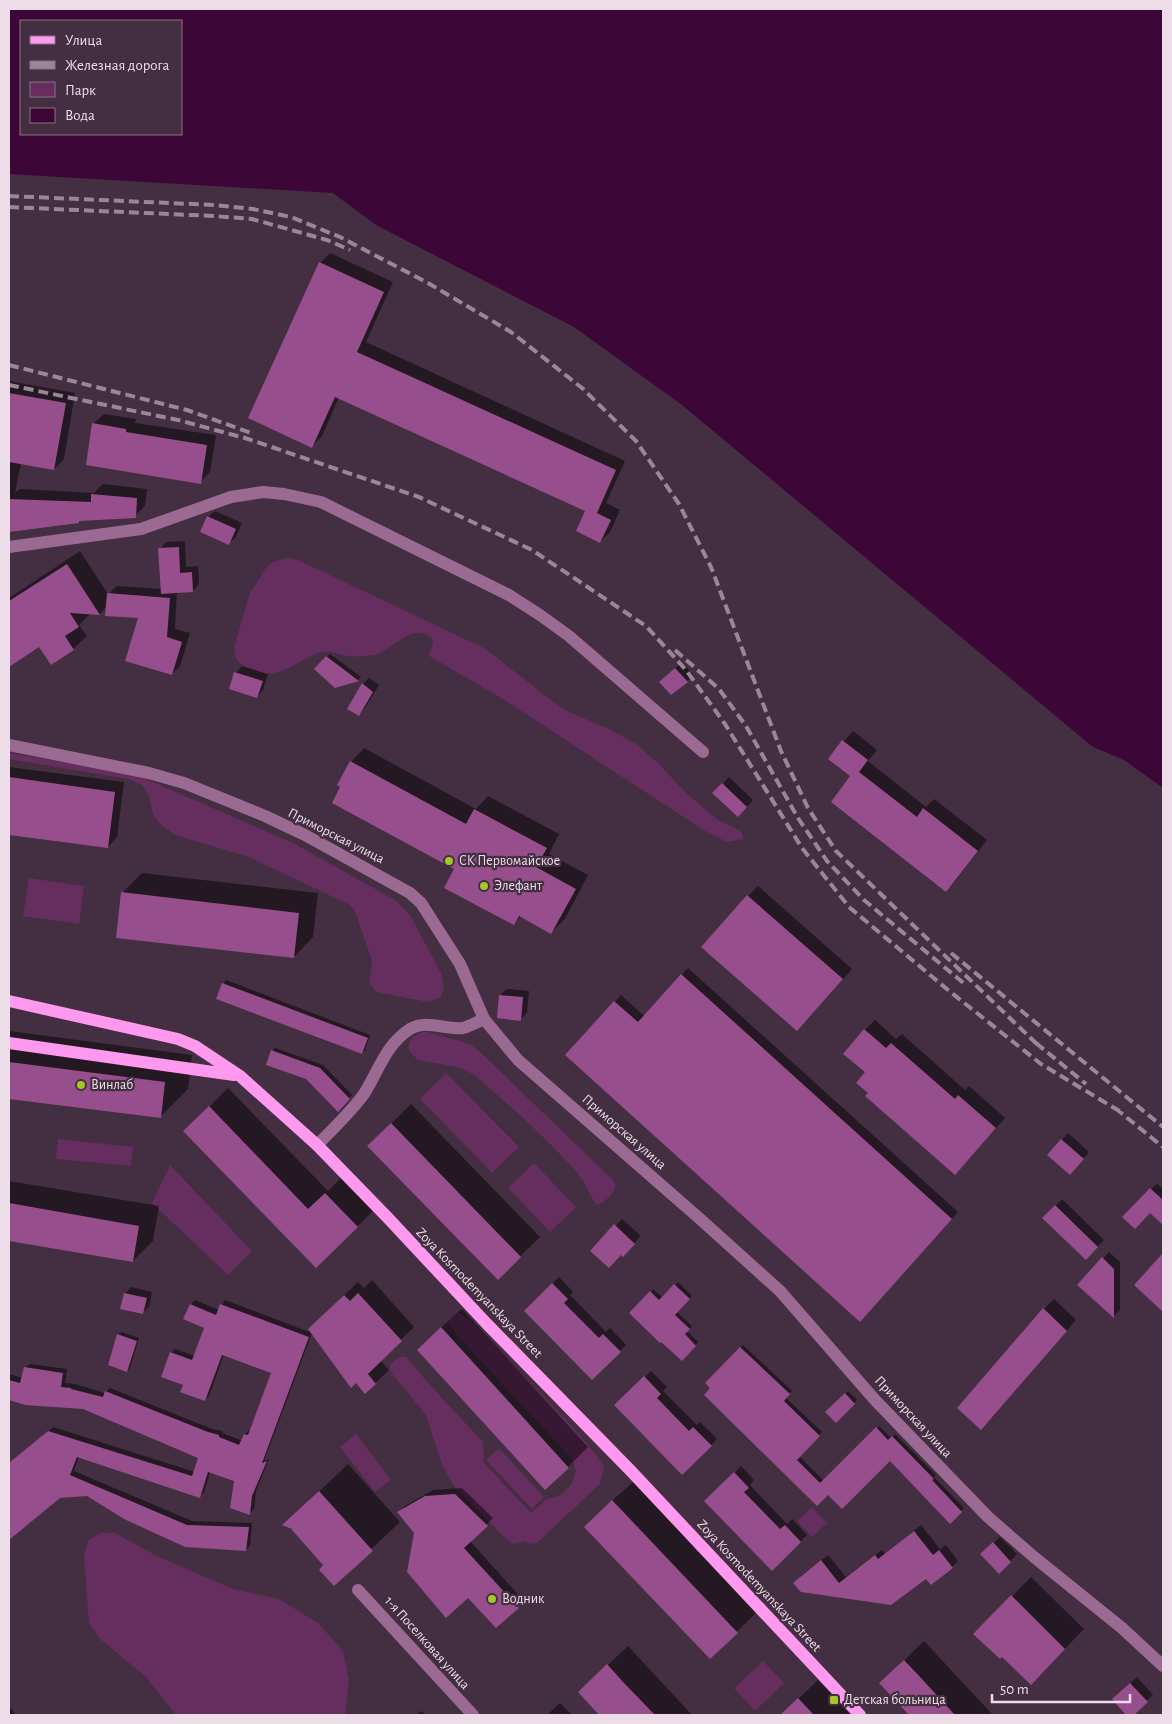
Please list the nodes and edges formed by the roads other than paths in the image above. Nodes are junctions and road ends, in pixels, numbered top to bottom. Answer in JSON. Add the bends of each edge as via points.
{"nodes":[{"id":1,"x":9,"y":547,"type":"edge"},
{"id":2,"x":9,"y":745,"type":"edge"},
{"id":3,"x":703,"y":752,"type":"dead end"},
{"id":4,"x":9,"y":1001,"type":"edge"},
{"id":5,"x":484,"y":1019,"type":"junction"},
{"id":6,"x":9,"y":1043,"type":"edge"},
{"id":7,"x":240,"y":1076,"type":"junction"},
{"id":8,"x":317,"y":1145,"type":"junction"},
{"id":9,"x":358,"y":1590,"type":"dead end"},
{"id":10,"x":1163,"y":1666,"type":"edge"},
{"id":11,"x":473,"y":1715,"type":"edge"},
{"id":12,"x":860,"y":1715,"type":"edge"}],
"edges":[{"from":1,"to":3,"type":"street","via":[[141,529],[231,497],[263,492],[321,502],[509,595],[540,615],[569,636]]},
{"from":2,"to":5,"type":"street","name":"Приморская улица","via":[[184,783],[297,831],[400,886],[421,904],[441,933],[460,964]]},
{"from":4,"to":7,"type":"main road","name":"Zoya Kosmodemyanskaya Street","via":[[178,1039]]},
{"from":5,"to":8,"type":"street","via":[[461,1028],[420,1025],[410,1029],[396,1040],[365,1093],[349,1113]]},
{"from":5,"to":10,"type":"street","name":"Приморская улица","via":[[518,1060],[780,1291],[875,1400],[988,1517]]},
{"from":6,"to":7,"type":"main road"},
{"from":7,"to":8,"type":"main road","name":"Zoya Kosmodemyanskaya Street"},
{"from":8,"to":12,"type":"main road","name":"Zoya Kosmodemyanskaya Street"},
{"from":9,"to":11,"type":"street","name":"1-я Поселковая улица"}]}
